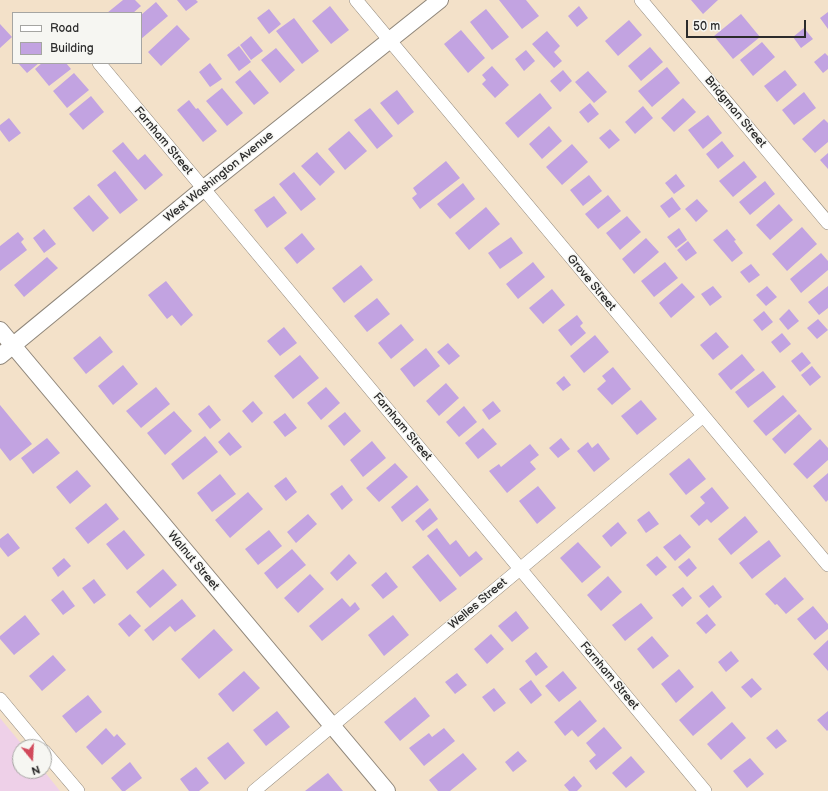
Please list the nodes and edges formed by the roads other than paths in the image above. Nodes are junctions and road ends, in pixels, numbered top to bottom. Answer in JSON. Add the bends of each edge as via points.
{"nodes":[{"id":1,"x":356,"y":0,"type":"edge"},
{"id":2,"x":440,"y":0,"type":"edge"},
{"id":3,"x":641,"y":0,"type":"edge"},
{"id":4,"x":390,"y":41,"type":"junction"},
{"id":5,"x":99,"y":64,"type":"edge"},
{"id":6,"x":203,"y":189,"type":"junction"},
{"id":7,"x":828,"y":223,"type":"edge"},
{"id":8,"x":0,"y":330,"type":"edge"},
{"id":9,"x":13,"y":345,"type":"junction"},
{"id":10,"x":0,"y":356,"type":"edge"},
{"id":11,"x":702,"y":417,"type":"junction"},
{"id":12,"x":828,"y":565,"type":"edge"},
{"id":13,"x":520,"y":569,"type":"junction"},
{"id":14,"x":0,"y":699,"type":"edge"},
{"id":15,"x":332,"y":726,"type":"junction"},
{"id":16,"x":33,"y":739,"type":"edge"},
{"id":17,"x":52,"y":760,"type":"edge"},
{"id":18,"x":78,"y":791,"type":"edge"},
{"id":19,"x":254,"y":791,"type":"edge"},
{"id":20,"x":387,"y":791,"type":"edge"},
{"id":21,"x":705,"y":791,"type":"edge"}],
"edges":[{"from":1,"to":4,"type":"street","name":"Grove Street"},
{"from":2,"to":4,"type":"street","name":"West Washington Avenue"},
{"from":3,"to":7,"type":"street","name":"Bridgman Street"},
{"from":4,"to":6,"type":"street","name":"West Washington Avenue"},
{"from":4,"to":11,"type":"street","name":"Grove Street"},
{"from":5,"to":6,"type":"street","name":"Farnham Street"},
{"from":6,"to":9,"type":"street","name":"West Washington Avenue"},
{"from":6,"to":13,"type":"street","name":"Farnham Street"},
{"from":8,"to":9,"type":"street","name":"Walnut Street"},
{"from":9,"to":10,"type":"street","name":"West Washington Avenue"},
{"from":9,"to":15,"type":"street","name":"Walnut Street"},
{"from":11,"to":12,"type":"street","name":"Grove Street"},
{"from":11,"to":13,"type":"street","name":"Welles Street"},
{"from":13,"to":15,"type":"street","name":"Welles Street"},
{"from":13,"to":21,"type":"street","name":"Farnham Street"},
{"from":14,"to":16,"type":"street"},
{"from":15,"to":19,"type":"street","name":"Welles Street"},
{"from":15,"to":20,"type":"street","name":"Walnut Street"},
{"from":17,"to":18,"type":"street"}]}
